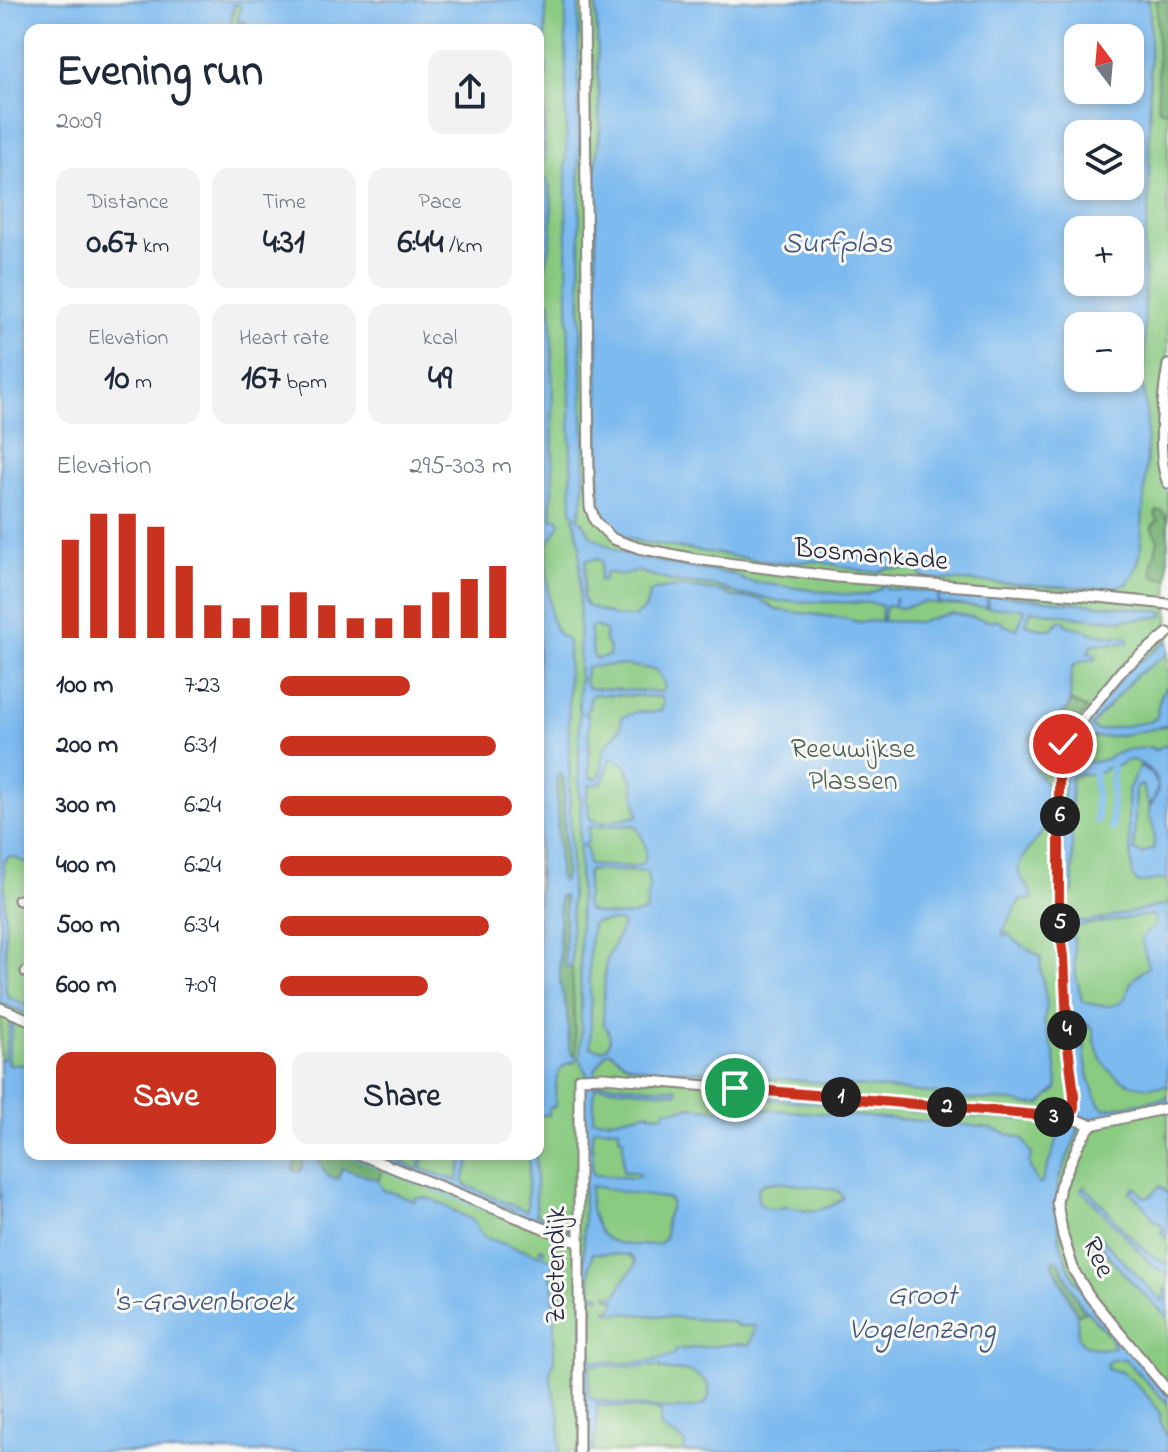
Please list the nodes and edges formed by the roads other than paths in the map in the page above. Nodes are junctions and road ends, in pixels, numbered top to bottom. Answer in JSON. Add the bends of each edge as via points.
{"nodes":[{"id":1,"x":584,"y":0,"type":"edge"},
{"id":2,"x":1168,"y":365,"type":"edge"},
{"id":3,"x":1168,"y":483,"type":"edge"},
{"id":4,"x":1168,"y":604,"type":"edge"},
{"id":5,"x":1168,"y":633,"type":"edge"},
{"id":6,"x":0,"y":1008,"type":"edge"},
{"id":7,"x":24,"y":1018,"type":"edge"},
{"id":8,"x":1168,"y":1108,"type":"edge"},
{"id":9,"x":1081,"y":1121,"type":"junction"},
{"id":10,"x":374,"y":1160,"type":"edge"},
{"id":11,"x":578,"y":1242,"type":"junction"},
{"id":12,"x":1168,"y":1391,"type":"edge"},
{"id":13,"x":579,"y":1452,"type":"edge"}],
"edges":[{"from":1,"to":4,"type":"street","name":"Bosmankade","via":[[590,507],[600,528],[620,543],[695,559]]},
{"from":2,"to":3,"type":"street","via":[[1163,464]]},
{"from":5,"to":9,"type":"street","via":[[1122,670],[1059,755],[1059,919],[1074,1107]]},
{"from":6,"to":7,"type":"street"},
{"from":8,"to":9,"type":"street"},
{"from":9,"to":11,"type":"street","name":"Zoetendijk","via":[[587,1077]]},
{"from":9,"to":12,"type":"street","name":"Ree","via":[[1079,1143],[1057,1203],[1074,1271]]},
{"from":10,"to":11,"type":"street"},
{"from":11,"to":13,"type":"street","name":"Zoetendijk"}]}
